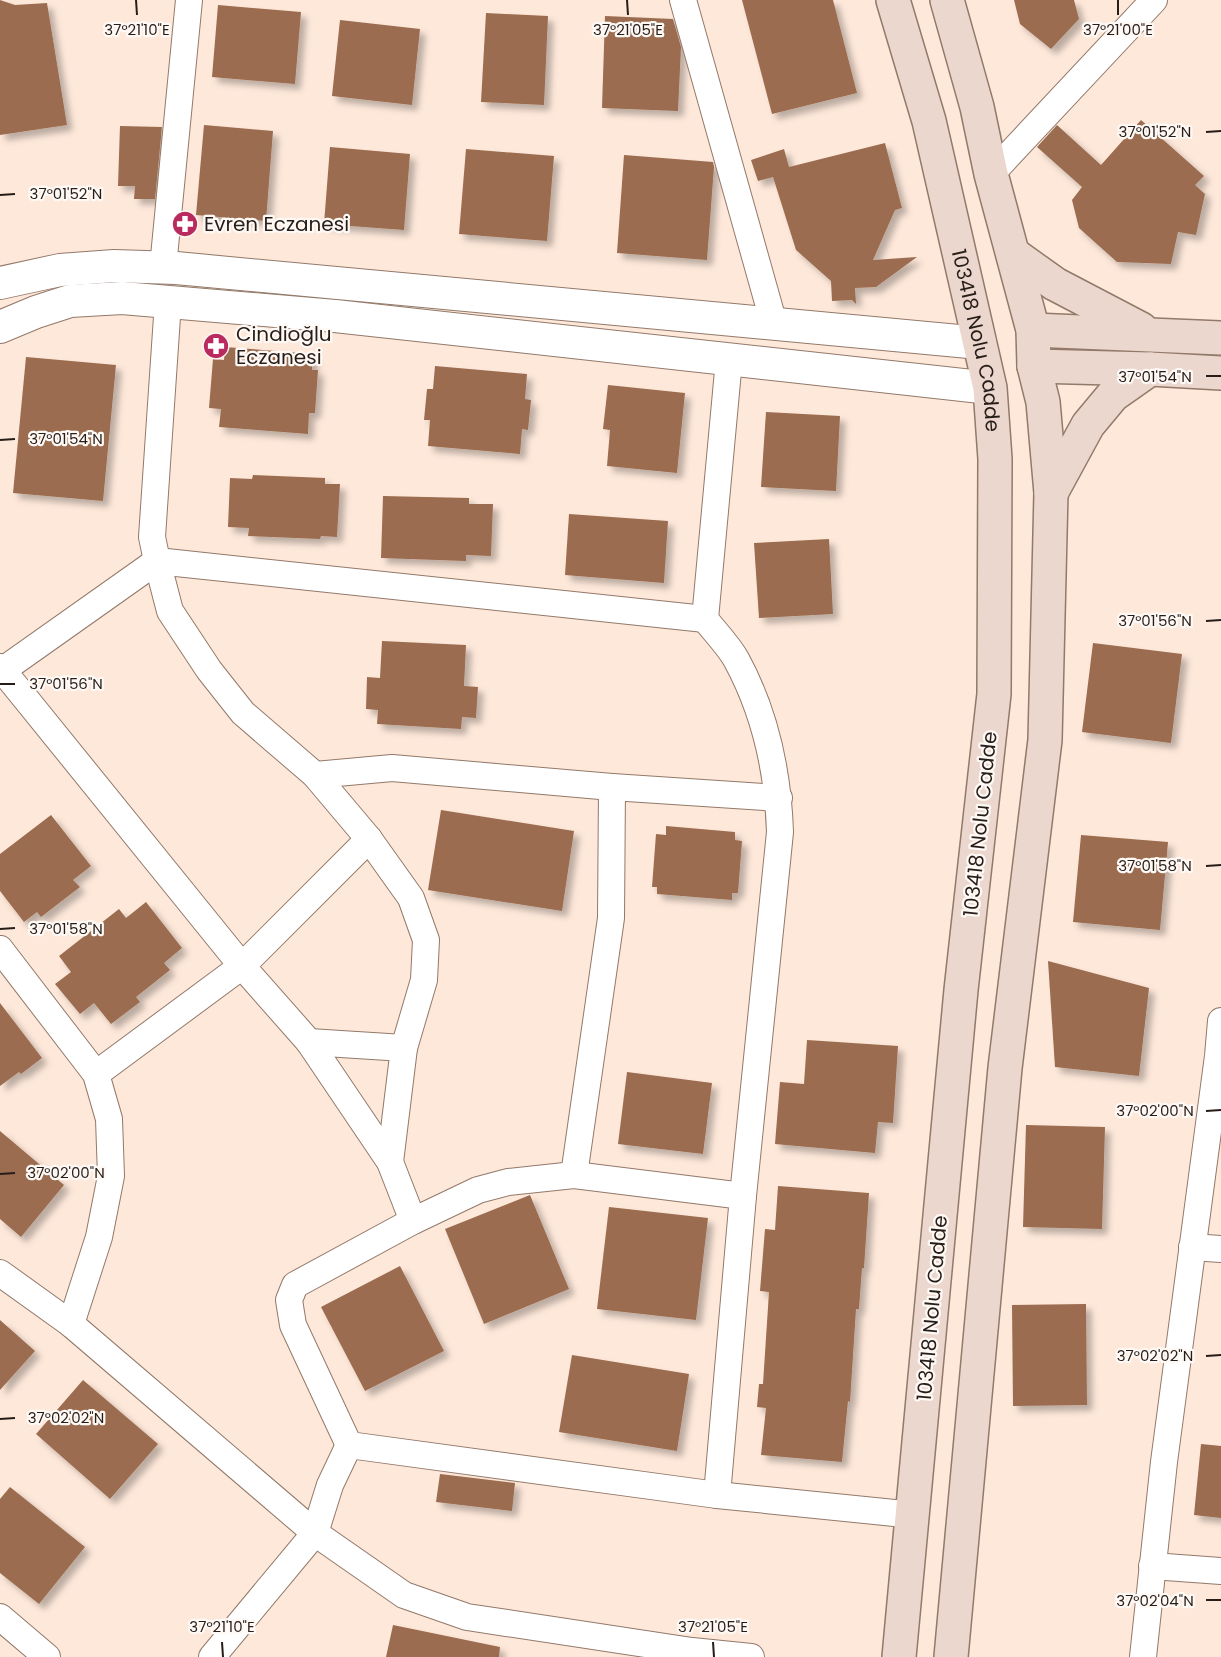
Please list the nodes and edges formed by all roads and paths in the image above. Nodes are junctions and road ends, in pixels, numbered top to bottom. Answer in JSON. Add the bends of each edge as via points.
{"nodes":[{"id":1,"x":189,"y":0,"type":"edge"},
{"id":2,"x":683,"y":0,"type":"edge"},
{"id":3,"x":893,"y":0,"type":"edge"},
{"id":4,"x":947,"y":0,"type":"edge"},
{"id":5,"x":1154,"y":0,"type":"edge"},
{"id":6,"x":991,"y":174,"type":"junction"},
{"id":7,"x":1013,"y":254,"type":"junction"},
{"id":8,"x":163,"y":267,"type":"junction"},
{"id":9,"x":0,"y":284,"type":"edge"},
{"id":10,"x":168,"y":302,"type":"junction"},
{"id":11,"x":774,"y":324,"type":"junction"},
{"id":12,"x":0,"y":327,"type":"edge"},
{"id":13,"x":1032,"y":330,"type":"junction"},
{"id":14,"x":1150,"y":334,"type":"junction"},
{"id":15,"x":1221,"y":338,"type":"edge"},
{"id":16,"x":980,"y":343,"type":"junction"},
{"id":17,"x":729,"y":360,"type":"junction"},
{"id":18,"x":1034,"y":366,"type":"junction"},
{"id":19,"x":1150,"y":369,"type":"junction"},
{"id":20,"x":1221,"y":373,"type":"edge"},
{"id":21,"x":990,"y":388,"type":"junction"},
{"id":22,"x":1051,"y":493,"type":"junction"},
{"id":23,"x":156,"y":561,"type":"junction"},
{"id":24,"x":705,"y":619,"type":"junction"},
{"id":25,"x":1,"y":668,"type":"edge"},
{"id":26,"x":315,"y":775,"type":"junction"},
{"id":27,"x":612,"y":787,"type":"junction"},
{"id":28,"x":779,"y":798,"type":"junction"},
{"id":29,"x":369,"y":839,"type":"junction"},
{"id":30,"x":0,"y":949,"type":"edge"},
{"id":31,"x":242,"y":966,"type":"junction"},
{"id":32,"x":1221,"y":1021,"type":"edge"},
{"id":33,"x":309,"y":1042,"type":"junction"},
{"id":34,"x":404,"y":1048,"type":"junction"},
{"id":35,"x":96,"y":1074,"type":"junction"},
{"id":36,"x":390,"y":1162,"type":"junction"},
{"id":37,"x":574,"y":1175,"type":"junction"},
{"id":38,"x":743,"y":1196,"type":"junction"},
{"id":39,"x":413,"y":1221,"type":"junction"},
{"id":40,"x":1192,"y":1247,"type":"junction"},
{"id":41,"x":1221,"y":1249,"type":"edge"},
{"id":42,"x":0,"y":1273,"type":"edge"},
{"id":43,"x":71,"y":1324,"type":"junction"},
{"id":44,"x":349,"y":1444,"type":"junction"},
{"id":45,"x":717,"y":1495,"type":"junction"},
{"id":46,"x":914,"y":1515,"type":"junction"},
{"id":47,"x":315,"y":1533,"type":"junction"},
{"id":48,"x":1152,"y":1566,"type":"junction"},
{"id":49,"x":1221,"y":1570,"type":"edge"},
{"id":50,"x":0,"y":1617,"type":"edge"},
{"id":51,"x":692,"y":1654,"type":"edge"},
{"id":52,"x":47,"y":1657,"type":"edge"},
{"id":53,"x":212,"y":1657,"type":"edge"},
{"id":54,"x":751,"y":1657,"type":"edge"},
{"id":55,"x":900,"y":1657,"type":"edge"},
{"id":56,"x":951,"y":1657,"type":"edge"},
{"id":57,"x":1143,"y":1657,"type":"edge"}],
"edges":[{"from":1,"to":8,"type":"street"},
{"from":2,"to":11,"type":"street"},
{"from":3,"to":16,"type":"main road","name":"103418 Nolu Cadde","via":[[929,121]]},
{"from":4,"to":6,"type":"main road"},
{"from":5,"to":6,"type":"street"},
{"from":6,"to":7,"type":"main road"},
{"from":7,"to":13,"type":"main road"},
{"from":7,"to":14,"type":"main road","via":[[1055,284]]},
{"from":8,"to":9,"type":"street","via":[[60,270]]},
{"from":8,"to":11,"type":"street"},
{"from":10,"to":12,"type":"street","via":[[122,298],[70,301]]},
{"from":10,"to":17,"type":"street","via":[[335,316]]},
{"from":10,"to":23,"type":"street","via":[[152,537]]},
{"from":11,"to":16,"type":"street"},
{"from":13,"to":14,"type":"main road"},
{"from":13,"to":18,"type":"main road"},
{"from":14,"to":15,"type":"main road"},
{"from":16,"to":21,"type":"main road","name":"103418 Nolu Cadde"},
{"from":17,"to":21,"type":"street"},
{"from":17,"to":24,"type":"street"},
{"from":18,"to":19,"type":"main road"},
{"from":18,"to":22,"type":"main road","via":[[1043,402]]},
{"from":19,"to":20,"type":"main road"},
{"from":19,"to":22,"type":"main road","via":[[1113,395],[1088,425]]},
{"from":21,"to":46,"type":"main road","name":"103418 Nolu Cadde","via":[[995,459],[994,694],[962,990]]},
{"from":22,"to":56,"type":"main road","via":[[1045,740],[1005,1068]]},
{"from":23,"to":24,"type":"street"},
{"from":23,"to":25,"type":"street"},
{"from":23,"to":26,"type":"street","via":[[170,611],[209,670],[243,713]]},
{"from":24,"to":28,"type":"street","via":[[735,658],[759,709]]},
{"from":25,"to":31,"type":"street"},
{"from":26,"to":27,"type":"street","via":[[392,768]]},
{"from":26,"to":29,"type":"street"},
{"from":27,"to":28,"type":"street"},
{"from":27,"to":37,"type":"street","via":[[611,918]]},
{"from":28,"to":38,"type":"street","via":[[780,832]]},
{"from":29,"to":31,"type":"street"},
{"from":29,"to":34,"type":"street","via":[[411,898],[426,940],[424,980]]},
{"from":30,"to":35,"type":"street"},
{"from":31,"to":33,"type":"street"},
{"from":31,"to":35,"type":"street"},
{"from":32,"to":40,"type":"street"},
{"from":33,"to":34,"type":"street"},
{"from":33,"to":36,"type":"street"},
{"from":34,"to":36,"type":"street"},
{"from":35,"to":43,"type":"street","via":[[109,1119],[111,1176],[99,1237]]},
{"from":36,"to":39,"type":"street"},
{"from":37,"to":38,"type":"street"},
{"from":37,"to":39,"type":"street","via":[[508,1182],[478,1190]]},
{"from":38,"to":45,"type":"street"},
{"from":39,"to":44,"type":"street","via":[[296,1285],[289,1300],[293,1325]]},
{"from":40,"to":41,"type":"street"},
{"from":40,"to":48,"type":"street"},
{"from":42,"to":43,"type":"street"},
{"from":43,"to":47,"type":"street"},
{"from":44,"to":45,"type":"street"},
{"from":44,"to":47,"type":"street","via":[[330,1485]]},
{"from":45,"to":46,"type":"street"},
{"from":46,"to":55,"type":"main road","name":"103418 Nolu Cadde"},
{"from":47,"to":51,"type":"street","via":[[404,1595],[467,1617]]},
{"from":47,"to":53,"type":"street"},
{"from":48,"to":49,"type":"street"},
{"from":48,"to":57,"type":"street"},
{"from":50,"to":52,"type":"street"},
{"from":51,"to":54,"type":"street"}]}
